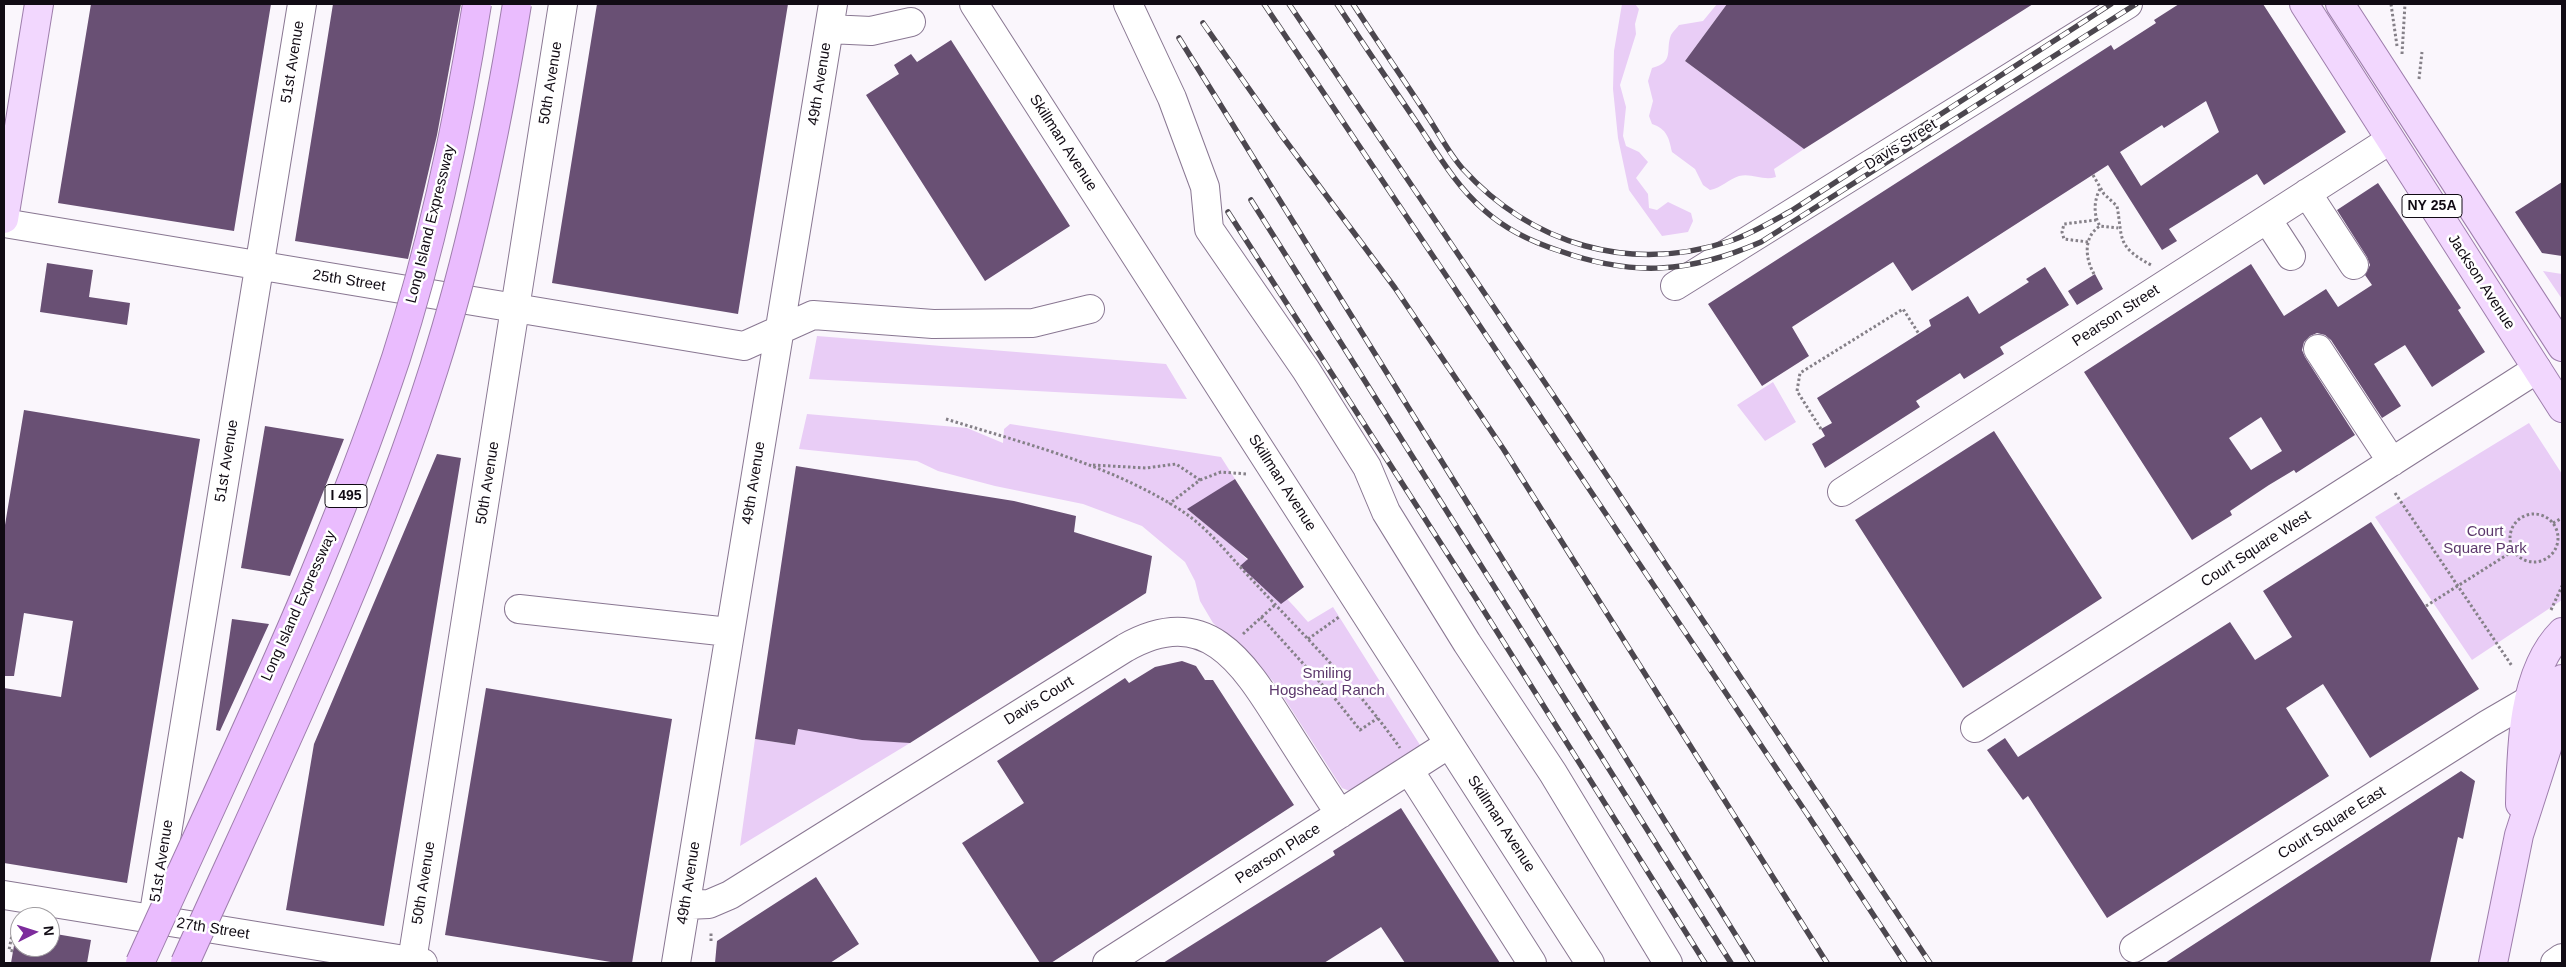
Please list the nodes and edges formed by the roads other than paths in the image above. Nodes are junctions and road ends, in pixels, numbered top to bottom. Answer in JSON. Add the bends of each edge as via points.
{"nodes":[{"id":1,"x":39,"y":4,"type":"edge"},
{"id":2,"x":302,"y":4,"type":"edge"},
{"id":3,"x":477,"y":4,"type":"edge"},
{"id":4,"x":517,"y":4,"type":"edge"},
{"id":5,"x":563,"y":4,"type":"edge"},
{"id":6,"x":974,"y":4,"type":"edge"},
{"id":7,"x":1128,"y":4,"type":"edge"},
{"id":8,"x":2128,"y":4,"type":"edge"},
{"id":9,"x":2304,"y":4,"type":"edge"},
{"id":10,"x":2340,"y":4,"type":"edge"},
{"id":11,"x":831,"y":16,"type":"edge"},
{"id":12,"x":911,"y":22,"type":"dead end"},
{"id":13,"x":2390,"y":140,"type":"junction"},
{"id":14,"x":2307,"y":193,"type":"junction"},
{"id":15,"x":2272,"y":216,"type":"junction"},
{"id":16,"x":4,"y":221,"type":"edge"},
{"id":17,"x":2296,"y":252,"type":"dead end"},
{"id":18,"x":2354,"y":265,"type":"dead end"},
{"id":19,"x":259,"y":267,"type":"junction"},
{"id":20,"x":1675,"y":286,"type":"dead end"},
{"id":21,"x":515,"y":309,"type":"junction"},
{"id":22,"x":1090,"y":309,"type":"dead end"},
{"id":23,"x":780,"y":329,"type":"junction"},
{"id":24,"x":2318,"y":348,"type":"dead end"},
{"id":25,"x":2562,"y":348,"type":"edge"},
{"id":26,"x":2537,"y":369,"type":"junction"},
{"id":27,"x":2562,"y":408,"type":"edge"},
{"id":28,"x":2392,"y":462,"type":"junction"},
{"id":29,"x":1842,"y":492,"type":"dead end"},
{"id":30,"x":519,"y":609,"type":"dead end"},
{"id":31,"x":2554,"y":625,"type":"edge"},
{"id":32,"x":729,"y":632,"type":"junction"},
{"id":33,"x":2562,"y":679,"type":"edge"},
{"id":34,"x":2531,"y":699,"type":"junction"},
{"id":35,"x":1975,"y":728,"type":"dead end"},
{"id":36,"x":1450,"y":744,"type":"junction"},
{"id":37,"x":1411,"y":769,"type":"junction"},
{"id":38,"x":1340,"y":814,"type":"junction"},
{"id":39,"x":2519,"y":835,"type":"junction"},
{"id":40,"x":686,"y":905,"type":"junction"},
{"id":41,"x":10,"y":906,"type":"edge"},
{"id":42,"x":153,"y":919,"type":"junction"},
{"id":43,"x":2134,"y":948,"type":"dead end"},
{"id":44,"x":2562,"y":958,"type":"edge"},
{"id":45,"x":418,"y":962,"type":"edge"},
{"id":46,"x":140,"y":963,"type":"edge"},
{"id":47,"x":185,"y":963,"type":"edge"},
{"id":48,"x":676,"y":963,"type":"edge"},
{"id":49,"x":1107,"y":963,"type":"edge"},
{"id":50,"x":1532,"y":963,"type":"edge"},
{"id":51,"x":1590,"y":963,"type":"edge"},
{"id":52,"x":1668,"y":963,"type":"edge"},
{"id":53,"x":2493,"y":963,"type":"edge"},
{"id":54,"x":2555,"y":963,"type":"edge"}],
"edges":[{"from":1,"to":16,"type":"main road"},
{"from":2,"to":19,"type":"street","name":"51st Avenue"},
{"from":3,"to":46,"type":"highway","name":"Long Island Expressway","number":"I 495","bridge":true,"via":[[437,206],[408,318],[375,418],[309,588]]},
{"from":4,"to":47,"type":"highway","number":"I 495","bridge":true,"via":[[472,238],[419,414],[359,572]]},
{"from":5,"to":21,"type":"street","name":"50th Avenue"},
{"from":6,"to":36,"type":"street","name":"Skillman Avenue"},
{"from":7,"to":52,"type":"street","via":[[1172,98],[1205,187],[1209,229],[1306,370],[1367,467],[1386,512],[1553,773]]},
{"from":8,"to":20,"type":"street","name":"Davis Street"},
{"from":9,"to":13,"type":"main road","name":"Jackson Avenue","number":"NY 25A"},
{"from":10,"to":25,"type":"main road","number":"NY 25A"},
{"from":11,"to":12,"type":"street","via":[[872,31]]},
{"from":11,"to":23,"type":"street","name":"49th Avenue"},
{"from":13,"to":14,"type":"street","name":"Pearson Street"},
{"from":13,"to":26,"type":"main road","name":"Jackson Avenue","number":"NY 25A"},
{"from":14,"to":15,"type":"street","name":"Pearson Street"},
{"from":14,"to":18,"type":"street"},
{"from":15,"to":17,"type":"street"},
{"from":15,"to":29,"type":"street","name":"Pearson Street"},
{"from":16,"to":19,"type":"street","name":"25th Street"},
{"from":19,"to":21,"type":"street","name":"25th Street"},
{"from":19,"to":42,"type":"street","name":"51st Avenue"},
{"from":21,"to":23,"type":"street","name":"25th Street","via":[[744,346]]},
{"from":21,"to":45,"type":"street","name":"50th Avenue"},
{"from":22,"to":23,"type":"street","name":"25th Street","via":[[1033,323],[933,324],[813,315]]},
{"from":23,"to":32,"type":"street","name":"49th Avenue"},
{"from":24,"to":28,"type":"street"},
{"from":26,"to":27,"type":"main road","name":"Jackson Avenue","number":"NY 25A"},
{"from":26,"to":28,"type":"street","name":"Court Square West"},
{"from":28,"to":35,"type":"street","name":"Court Square West"},
{"from":30,"to":32,"type":"street"},
{"from":31,"to":34,"type":"main road"},
{"from":32,"to":40,"type":"street","name":"49th Avenue"},
{"from":33,"to":39,"type":"main road","via":[[2547,748]]},
{"from":34,"to":39,"type":"main road","via":[[2521,749]]},
{"from":34,"to":43,"type":"street","name":"Court Square East"},
{"from":36,"to":37,"type":"street","name":"Pearson Place"},
{"from":36,"to":51,"type":"street","name":"Skillman Avenue"},
{"from":37,"to":38,"type":"street","name":"Pearson Place"},
{"from":37,"to":50,"type":"street"},
{"from":38,"to":40,"type":"street","name":"Davis Court","via":[[1259,688],[1231,653],[1193,632],[1173,631],[1142,638],[730,895],[710,904]]},
{"from":38,"to":49,"type":"street","name":"Pearson Place"},
{"from":39,"to":53,"type":"main road"},
{"from":40,"to":48,"type":"street","name":"49th Avenue"},
{"from":41,"to":42,"type":"street","name":"27th Street"},
{"from":42,"to":45,"type":"street","name":"27th Street"},
{"from":44,"to":54,"type":"street"}]}
